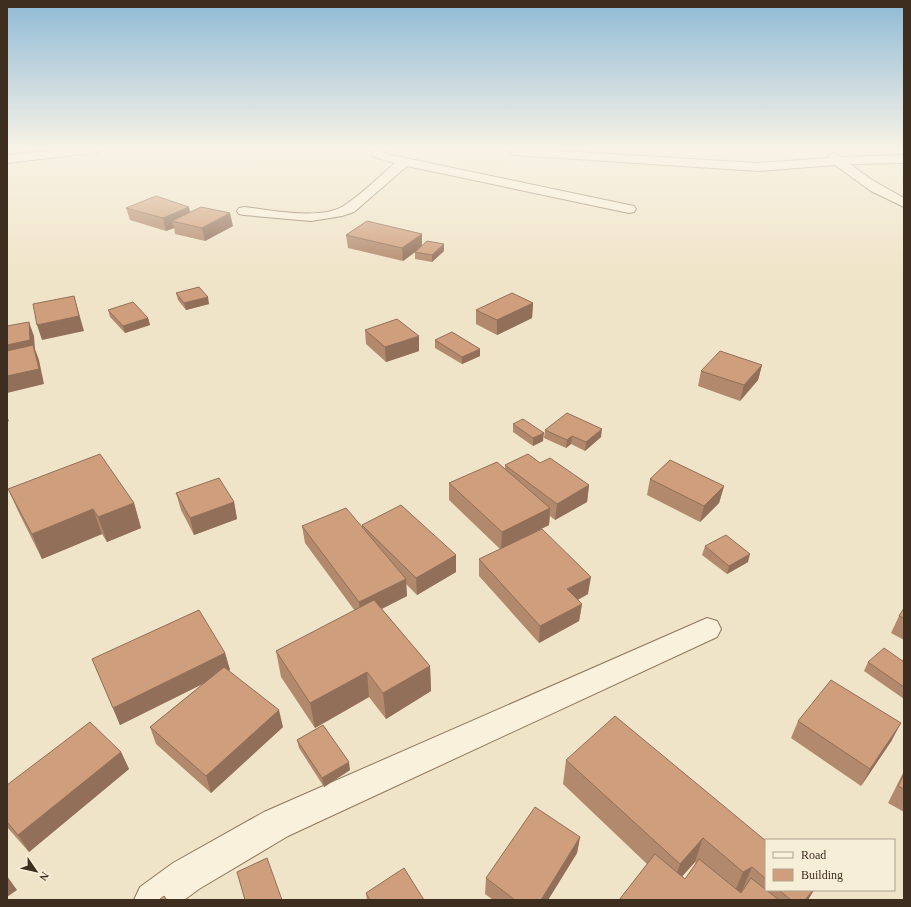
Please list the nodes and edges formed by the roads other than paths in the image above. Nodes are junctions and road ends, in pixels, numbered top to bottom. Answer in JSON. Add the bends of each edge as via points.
{"nodes":[{"id":1,"x":371,"y":190,"type":"edge"},
{"id":2,"x":540,"y":190,"type":"edge"},
{"id":3,"x":879,"y":190,"type":"edge"},
{"id":4,"x":904,"y":203,"type":"edge"},
{"id":5,"x":629,"y":209,"type":"dead end"},
{"id":6,"x":244,"y":211,"type":"dead end"},
{"id":7,"x":707,"y":629,"type":"dead end"},
{"id":8,"x":153,"y":900,"type":"edge"}],
"edges":[{"from":1,"to":6,"type":"street","via":[[349,209],[330,216]]},
{"from":2,"to":5,"type":"street"},
{"from":3,"to":4,"type":"street"},
{"from":7,"to":8,"type":"street","via":[[276,824],[186,876]]}]}
